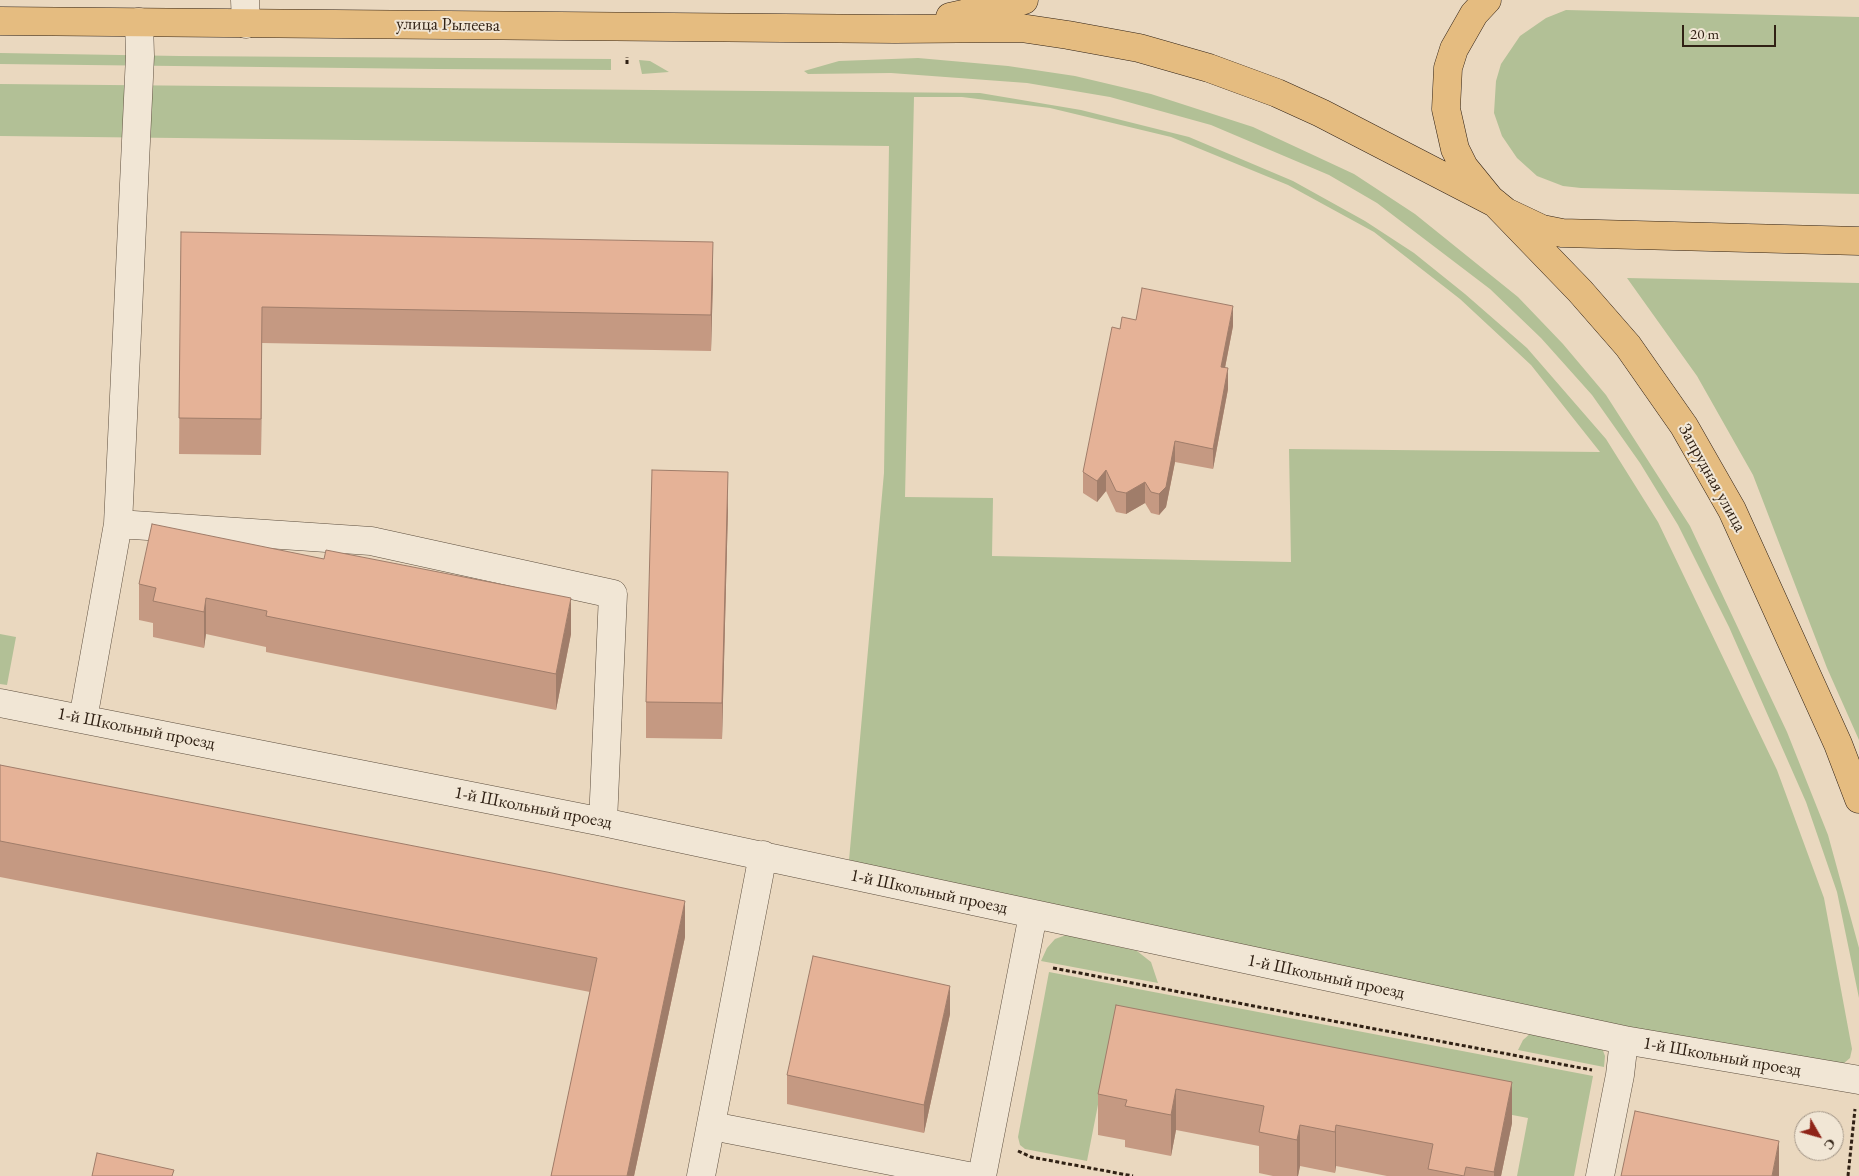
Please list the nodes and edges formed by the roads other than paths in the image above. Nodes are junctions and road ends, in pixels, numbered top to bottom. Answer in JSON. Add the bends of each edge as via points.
{"nodes":[{"id":1,"x":1024,"y":0,"type":"edge"},
{"id":2,"x":1487,"y":0,"type":"edge"},
{"id":3,"x":246,"y":12,"type":"edge"},
{"id":4,"x":0,"y":21,"type":"edge"},
{"id":5,"x":139,"y":22,"type":"junction"},
{"id":6,"x":895,"y":29,"type":"junction"},
{"id":7,"x":1494,"y":203,"type":"junction"},
{"id":8,"x":1859,"y":241,"type":"edge"},
{"id":9,"x":118,"y":524,"type":"junction"},
{"id":10,"x":0,"y":703,"type":"edge"},
{"id":11,"x":83,"y":718,"type":"junction"},
{"id":12,"x":1859,"y":799,"type":"edge"},
{"id":13,"x":603,"y":822,"type":"junction"},
{"id":14,"x":763,"y":855,"type":"junction"},
{"id":15,"x":1033,"y":915,"type":"junction"},
{"id":16,"x":1624,"y":1040,"type":"junction"},
{"id":17,"x":1859,"y":1080,"type":"edge"},
{"id":18,"x":712,"y":1126,"type":"junction"},
{"id":19,"x":701,"y":1176,"type":"edge"},
{"id":20,"x":968,"y":1176,"type":"edge"},
{"id":21,"x":982,"y":1176,"type":"edge"},
{"id":22,"x":1600,"y":1176,"type":"edge"}],
"edges":[{"from":1,"to":6,"type":"main road"},
{"from":2,"to":7,"type":"main road","via":[[1474,14],[1454,49],[1446,82],[1446,109],[1455,149],[1464,167]]},
{"from":3,"to":5,"type":"main road","name":"улица Рылеева"},
{"from":3,"to":6,"type":"main road","name":"улица Рылеева"},
{"from":4,"to":5,"type":"main road","name":"улица Рылеева"},
{"from":5,"to":9,"type":"lane"},
{"from":6,"to":7,"type":"main road","via":[[1021,28],[1100,40],[1186,61],[1254,84],[1321,112]]},
{"from":7,"to":8,"type":"main road","via":[[1523,221],[1562,233]]},
{"from":7,"to":12,"type":"main road","name":"Запрудная улица","via":[[1580,291],[1628,346],[1697,446],[1743,532],[1838,744]]},
{"from":9,"to":11,"type":"lane"},
{"from":9,"to":13,"type":"lane","via":[[371,541],[613,594]]},
{"from":10,"to":11,"type":"lane","name":"1-й Школьный проезд"},
{"from":11,"to":13,"type":"lane","name":"1-й Школьный проезд"},
{"from":13,"to":14,"type":"lane","name":"1-й Школьный проезд"},
{"from":14,"to":15,"type":"lane","name":"1-й Школьный проезд"},
{"from":14,"to":18,"type":"lane"},
{"from":15,"to":16,"type":"lane","name":"1-й Школьный проезд"},
{"from":15,"to":21,"type":"lane"},
{"from":16,"to":17,"type":"lane","name":"1-й Школьный проезд"},
{"from":16,"to":22,"type":"lane"},
{"from":18,"to":19,"type":"lane"},
{"from":18,"to":20,"type":"lane"}]}
